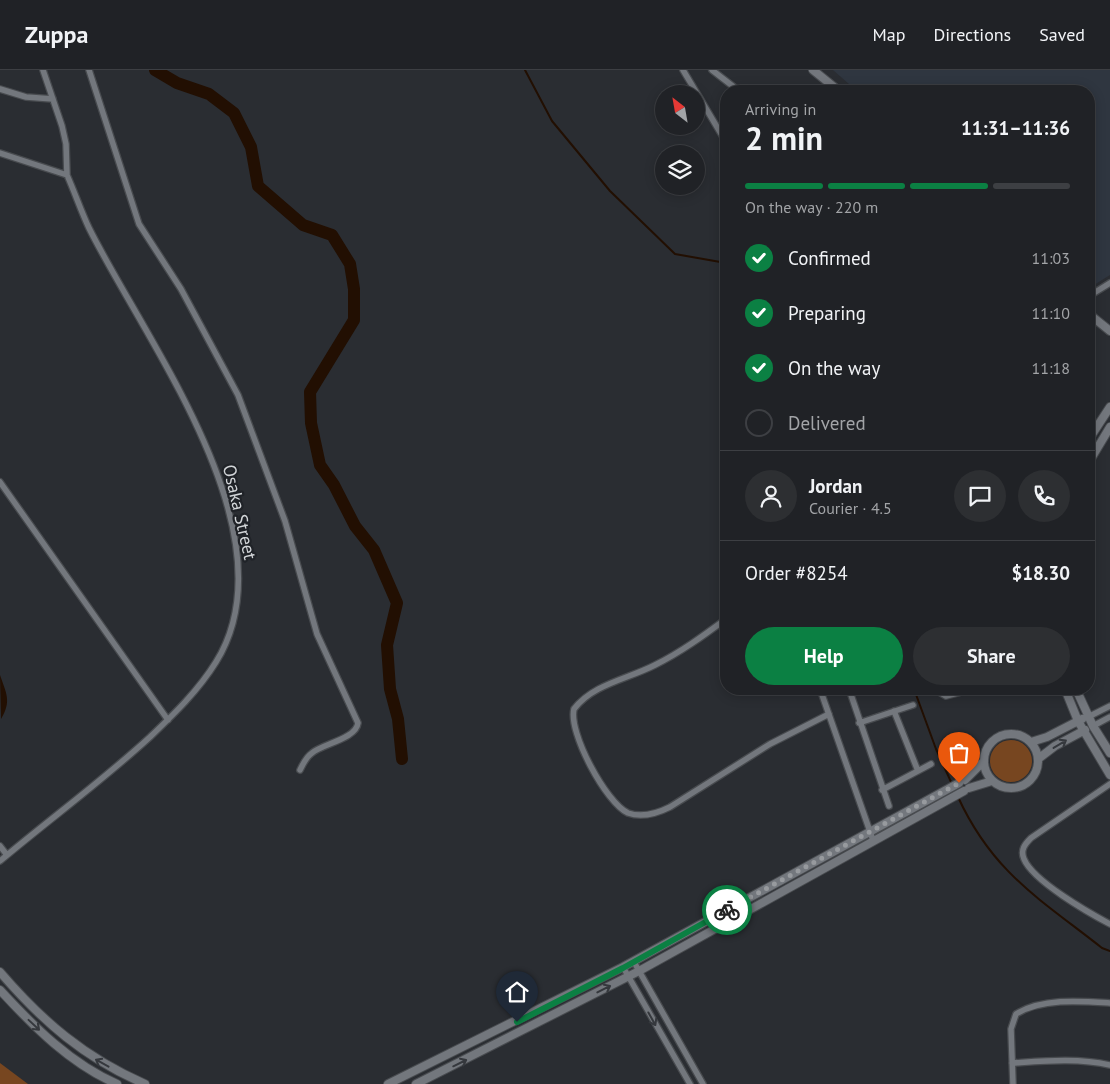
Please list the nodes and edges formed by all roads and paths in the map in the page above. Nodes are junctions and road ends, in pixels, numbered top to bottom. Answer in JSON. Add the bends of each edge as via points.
{"nodes":[{"id":1,"x":43,"y":70,"type":"edge"},
{"id":2,"x":89,"y":70,"type":"edge"},
{"id":3,"x":692,"y":70,"type":"edge"},
{"id":4,"x":712,"y":70,"type":"edge"},
{"id":5,"x":813,"y":70,"type":"edge"},
{"id":6,"x":684,"y":72,"type":"edge"},
{"id":7,"x":731,"y":85,"type":"edge"},
{"id":8,"x":832,"y":85,"type":"edge"},
{"id":9,"x":0,"y":89,"type":"edge"},
{"id":10,"x":53,"y":99,"type":"junction"},
{"id":11,"x":720,"y":132,"type":"edge"},
{"id":12,"x":0,"y":153,"type":"edge"},
{"id":13,"x":66,"y":175,"type":"junction"},
{"id":14,"x":1110,"y":283,"type":"edge"},
{"id":15,"x":1095,"y":292,"type":"edge"},
{"id":16,"x":1095,"y":319,"type":"edge"},
{"id":17,"x":1110,"y":331,"type":"edge"},
{"id":18,"x":1110,"y":407,"type":"edge"},
{"id":19,"x":1110,"y":426,"type":"edge"},
{"id":20,"x":1095,"y":430,"type":"edge"},
{"id":21,"x":1095,"y":452,"type":"edge"},
{"id":22,"x":0,"y":482,"type":"edge"},
{"id":23,"x":720,"y":624,"type":"edge"},
{"id":24,"x":822,"y":695,"type":"edge"},
{"id":25,"x":851,"y":695,"type":"edge"},
{"id":26,"x":1067,"y":695,"type":"edge"},
{"id":27,"x":1079,"y":695,"type":"edge"},
{"id":28,"x":913,"y":705,"type":"dead end"},
{"id":29,"x":1110,"y":706,"type":"edge"},
{"id":30,"x":894,"y":711,"type":"junction"},
{"id":31,"x":829,"y":714,"type":"junction"},
{"id":32,"x":1088,"y":717,"type":"junction"},
{"id":33,"x":1110,"y":718,"type":"edge"},
{"id":34,"x":168,"y":720,"type":"junction"},
{"id":35,"x":1078,"y":722,"type":"junction"},
{"id":36,"x":859,"y":723,"type":"junction"},
{"id":37,"x":1093,"y":726,"type":"junction"},
{"id":38,"x":1082,"y":731,"type":"junction"},
{"id":39,"x":1031,"y":742,"type":"junction"},
{"id":40,"x":1110,"y":753,"type":"edge"},
{"id":41,"x":1038,"y":759,"type":"junction"},
{"id":42,"x":984,"y":761,"type":"junction"},
{"id":43,"x":931,"y":764,"type":"dead end"},
{"id":44,"x":300,"y":770,"type":"dead end"},
{"id":45,"x":918,"y":771,"type":"junction"},
{"id":46,"x":1110,"y":775,"type":"edge"},
{"id":47,"x":992,"y":781,"type":"junction"},
{"id":48,"x":1110,"y":784,"type":"edge"},
{"id":49,"x":882,"y":790,"type":"junction"},
{"id":50,"x":889,"y":806,"type":"dead end"},
{"id":51,"x":870,"y":831,"type":"junction"},
{"id":52,"x":873,"y":840,"type":"junction"},
{"id":53,"x":0,"y":846,"type":"edge"},
{"id":54,"x":7,"y":855,"type":"junction"},
{"id":55,"x":0,"y":861,"type":"edge"},
{"id":56,"x":1110,"y":924,"type":"edge"},
{"id":57,"x":634,"y":962,"type":"junction"},
{"id":58,"x":623,"y":968,"type":"junction"},
{"id":59,"x":639,"y":971,"type":"junction"},
{"id":60,"x":0,"y":972,"type":"edge"},
{"id":61,"x":628,"y":976,"type":"junction"},
{"id":62,"x":0,"y":990,"type":"edge"},
{"id":63,"x":1110,"y":1003,"type":"edge"},
{"id":64,"x":1012,"y":1063,"type":"junction"},
{"id":65,"x":1110,"y":1065,"type":"edge"},
{"id":66,"x":117,"y":1084,"type":"edge"},
{"id":67,"x":146,"y":1084,"type":"edge"},
{"id":68,"x":388,"y":1084,"type":"edge"},
{"id":69,"x":416,"y":1084,"type":"edge"},
{"id":70,"x":690,"y":1084,"type":"edge"},
{"id":71,"x":704,"y":1084,"type":"edge"},
{"id":72,"x":1013,"y":1084,"type":"edge"}],
"edges":[{"from":1,"to":10,"type":"street"},
{"from":2,"to":44,"type":"street","via":[[139,224],[181,289],[238,395],[285,521],[317,634],[358,723],[356,729],[343,739],[311,753]]},
{"from":3,"to":6,"type":"street"},
{"from":4,"to":7,"type":"street"},
{"from":5,"to":8,"type":"street"},
{"from":6,"to":11,"type":"street"},
{"from":9,"to":10,"type":"street","via":[[26,97]]},
{"from":10,"to":13,"type":"street","via":[[66,144]]},
{"from":12,"to":13,"type":"street"},
{"from":13,"to":34,"type":"street","name":"Osaka Street","via":[[89,228],[169,370],[208,450],[217,472],[234,540],[239,586],[228,641],[197,689]]},
{"from":14,"to":15,"type":"street"},
{"from":16,"to":17,"type":"street"},
{"from":18,"to":20,"type":"street"},
{"from":19,"to":21,"type":"street"},
{"from":22,"to":34,"type":"street"},
{"from":23,"to":31,"type":"street","via":[[692,645],[654,666],[591,693],[574,709],[574,727],[613,801],[628,812],[658,812],[770,744]]},
{"from":24,"to":31,"type":"street"},
{"from":25,"to":36,"type":"street"},
{"from":26,"to":35,"type":"street"},
{"from":27,"to":32,"type":"street"},
{"from":28,"to":30,"type":"street"},
{"from":29,"to":32,"type":"street"},
{"from":30,"to":36,"type":"street"},
{"from":30,"to":45,"type":"street"},
{"from":31,"to":51,"type":"street"},
{"from":32,"to":35,"type":"street"},
{"from":32,"to":37,"type":"street"},
{"from":33,"to":37,"type":"street"},
{"from":34,"to":54,"type":"street","name":"Osaka Street","via":[[117,768]]},
{"from":35,"to":38,"type":"street"},
{"from":35,"to":39,"type":"street"},
{"from":36,"to":49,"type":"street"},
{"from":37,"to":38,"type":"street"},
{"from":37,"to":40,"type":"street"},
{"from":41,"to":38,"type":"street","one_way":true},
{"from":38,"to":46,"type":"street"},
{"from":39,"to":41,"type":"street"},
{"from":39,"to":42,"type":"street","via":[[1017,735],[1001,736],[989,746]]},
{"from":41,"to":47,"type":"street","via":[[1036,773],[1023,786],[1005,788]]},
{"from":42,"to":47,"type":"street"},
{"from":42,"to":51,"type":"street","via":[[961,782]]},
{"from":43,"to":45,"type":"street"},
{"from":45,"to":49,"type":"street"},
{"from":47,"to":52,"type":"street","via":[[965,791]]},
{"from":48,"to":56,"type":"street","via":[[1031,838],[1023,853],[1029,867],[1065,898]]},
{"from":49,"to":50,"type":"street"},
{"from":51,"to":52,"type":"street"},
{"from":51,"to":57,"type":"street"},
{"from":52,"to":59,"type":"street"},
{"from":53,"to":54,"type":"street"},
{"from":54,"to":55,"type":"street","name":"Osaka Street"},
{"from":57,"to":58,"type":"street"},
{"from":57,"to":59,"type":"street"},
{"from":58,"to":61,"type":"street"},
{"from":58,"to":68,"type":"street"},
{"from":59,"to":61,"type":"street"},
{"from":59,"to":71,"type":"street"},
{"from":67,"to":60,"type":"street","one_way":true,"via":[[96,1060],[72,1044]]},
{"from":69,"to":61,"type":"street","one_way":true},
{"from":61,"to":70,"type":"street","one_way":true},
{"from":62,"to":66,"type":"street","one_way":true,"via":[[65,1052]]},
{"from":63,"to":64,"type":"street","via":[[1041,1004],[1016,1014],[1011,1029]]},
{"from":64,"to":65,"type":"street","via":[[1055,1060]]},
{"from":64,"to":72,"type":"street"}]}
